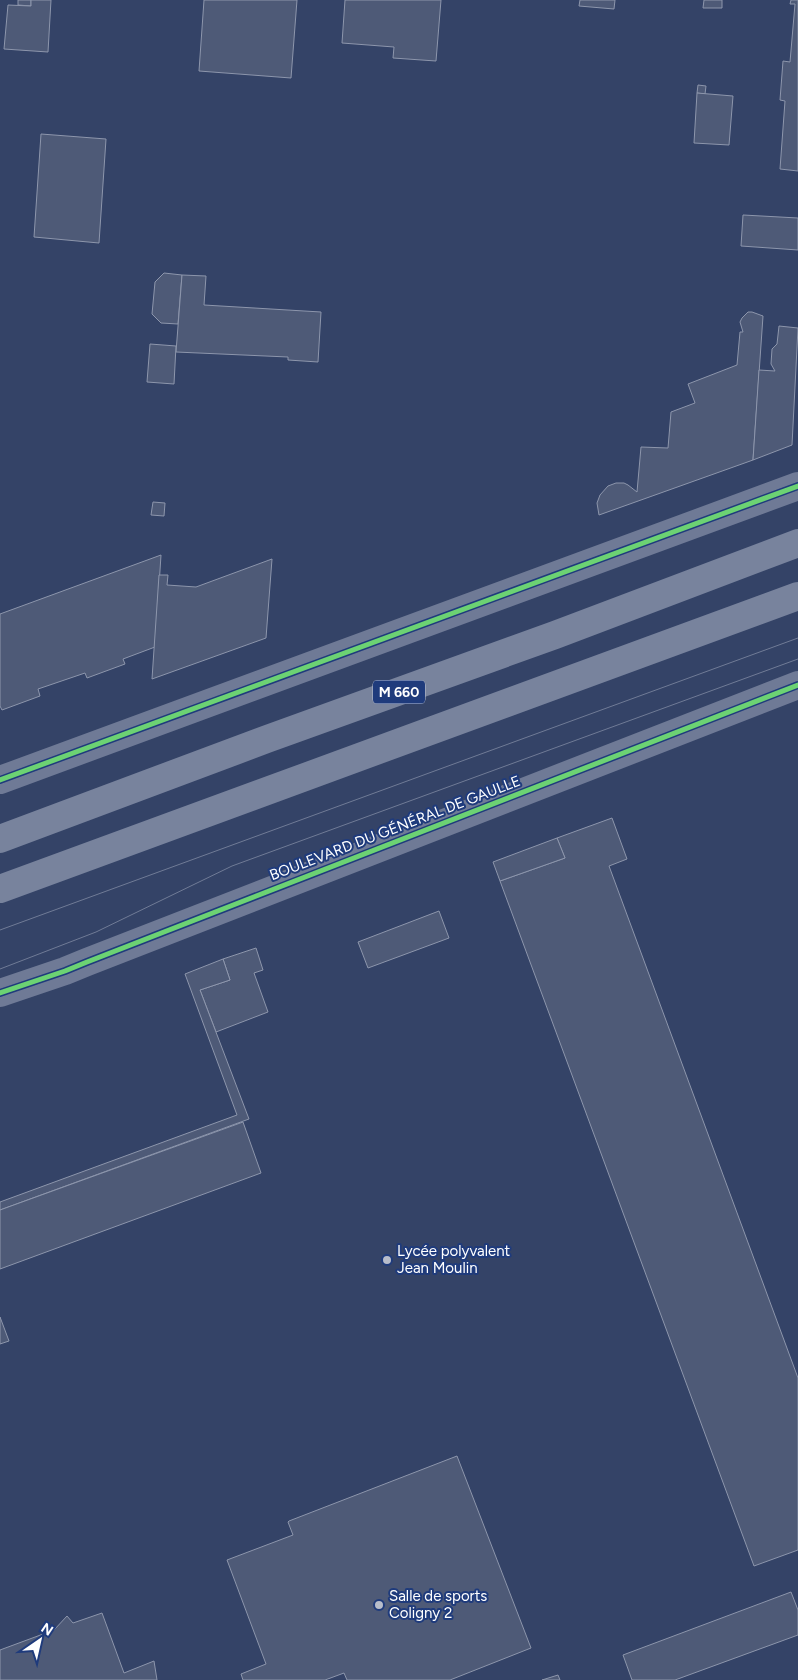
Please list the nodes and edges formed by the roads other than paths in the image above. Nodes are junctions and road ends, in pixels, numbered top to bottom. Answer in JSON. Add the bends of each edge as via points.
{"nodes":[{"id":1,"x":798,"y":486,"type":"edge"},
{"id":2,"x":798,"y":544,"type":"edge"},
{"id":3,"x":798,"y":596,"type":"edge"},
{"id":4,"x":798,"y":685,"type":"edge"},
{"id":5,"x":0,"y":780,"type":"edge"},
{"id":6,"x":0,"y":839,"type":"edge"},
{"id":7,"x":0,"y":889,"type":"edge"},
{"id":8,"x":0,"y":993,"type":"edge"}],
"edges":[{"from":1,"to":5,"type":"street"},
{"from":2,"to":6,"type":"main road","number":"M 660"},
{"from":3,"to":7,"type":"main road"},
{"from":4,"to":8,"type":"street","name":"BOULEVARD DU GÉNÉRAL DE GAULLE","via":[[65,972]]}]}
